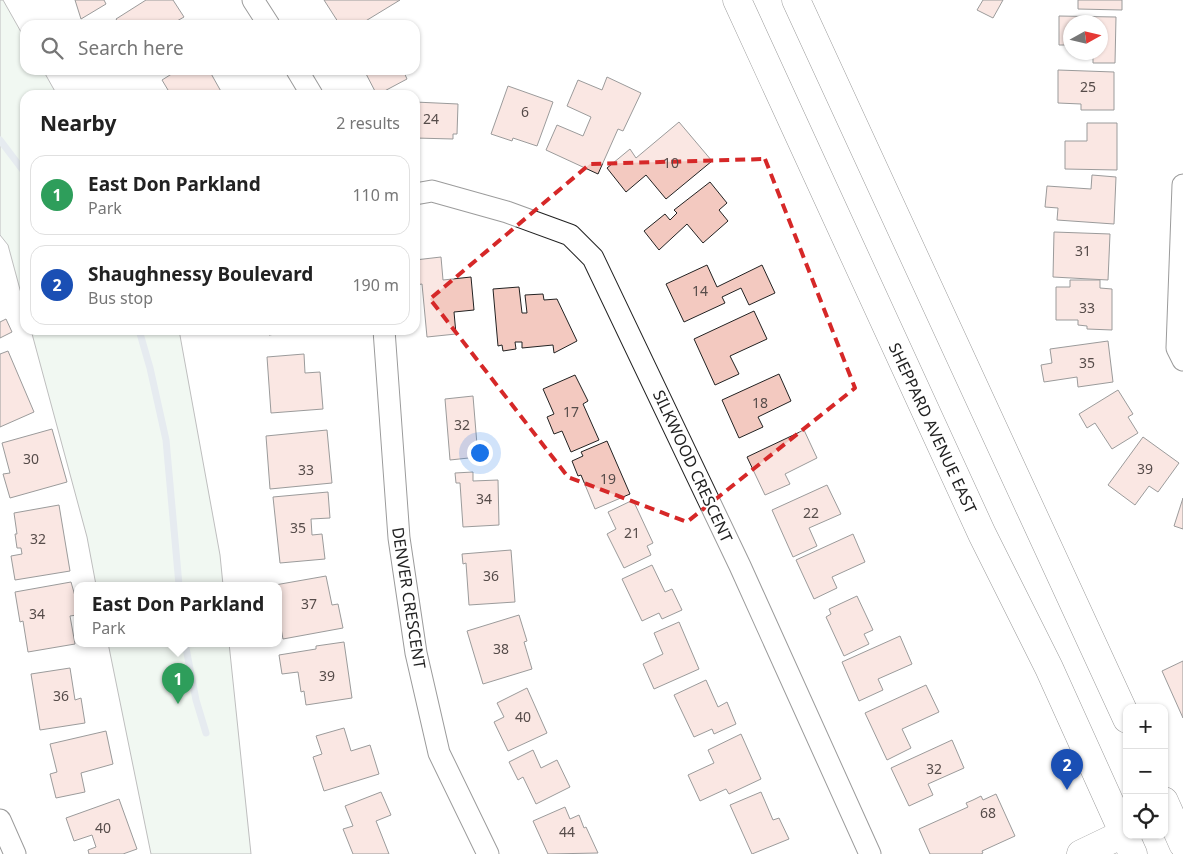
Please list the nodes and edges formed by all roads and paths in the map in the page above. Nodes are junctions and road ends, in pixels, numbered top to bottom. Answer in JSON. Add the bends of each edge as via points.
{"nodes":[{"id":1,"x":253,"y":0,"type":"edge"},
{"id":2,"x":737,"y":0,"type":"edge"},
{"id":3,"x":796,"y":0,"type":"edge"},
{"id":4,"x":265,"y":20,"type":"edge"},
{"id":5,"x":299,"y":75,"type":"edge"},
{"id":6,"x":309,"y":90,"type":"edge"},
{"id":7,"x":1183,"y":185,"type":"edge"},
{"id":8,"x":420,"y":193,"type":"edge"},
{"id":9,"x":384,"y":335,"type":"edge"},
{"id":10,"x":1183,"y":360,"type":"edge"},
{"id":11,"x":1123,"y":710,"type":"edge"},
{"id":12,"x":1170,"y":808,"type":"edge"},
{"id":13,"x":0,"y":820,"type":"edge"},
{"id":14,"x":1128,"y":840,"type":"edge"},
{"id":15,"x":1183,"y":844,"type":"edge"},
{"id":16,"x":1183,"y":848,"type":"edge"},
{"id":17,"x":15,"y":854,"type":"edge"},
{"id":18,"x":488,"y":854,"type":"edge"},
{"id":19,"x":870,"y":854,"type":"edge"},
{"id":20,"x":1081,"y":854,"type":"edge"},
{"id":21,"x":1170,"y":854,"type":"edge"}],
"edges":[{"from":1,"to":4,"type":"street"},
{"from":2,"to":14,"type":"main road","name":"SHEPPARD AVENUE EAST","via":[[982,534],[1049,668]]},
{"from":3,"to":11,"type":"main road"},
{"from":5,"to":6,"type":"street"},
{"from":7,"to":10,"type":"street","via":[[1178,348]]},
{"from":8,"to":19,"type":"street","name":"SILKWOOD CRESCENT","via":[[432,191],[507,212],[570,235],[594,258],[740,566]]},
{"from":9,"to":18,"type":"street","name":"DENVER CRESCENT","via":[[399,538],[416,653],[439,753]]},
{"from":12,"to":15,"type":"main road"},
{"from":13,"to":17,"type":"street"},
{"from":14,"to":20,"type":"main road"},
{"from":16,"to":21,"type":"main road"}]}
